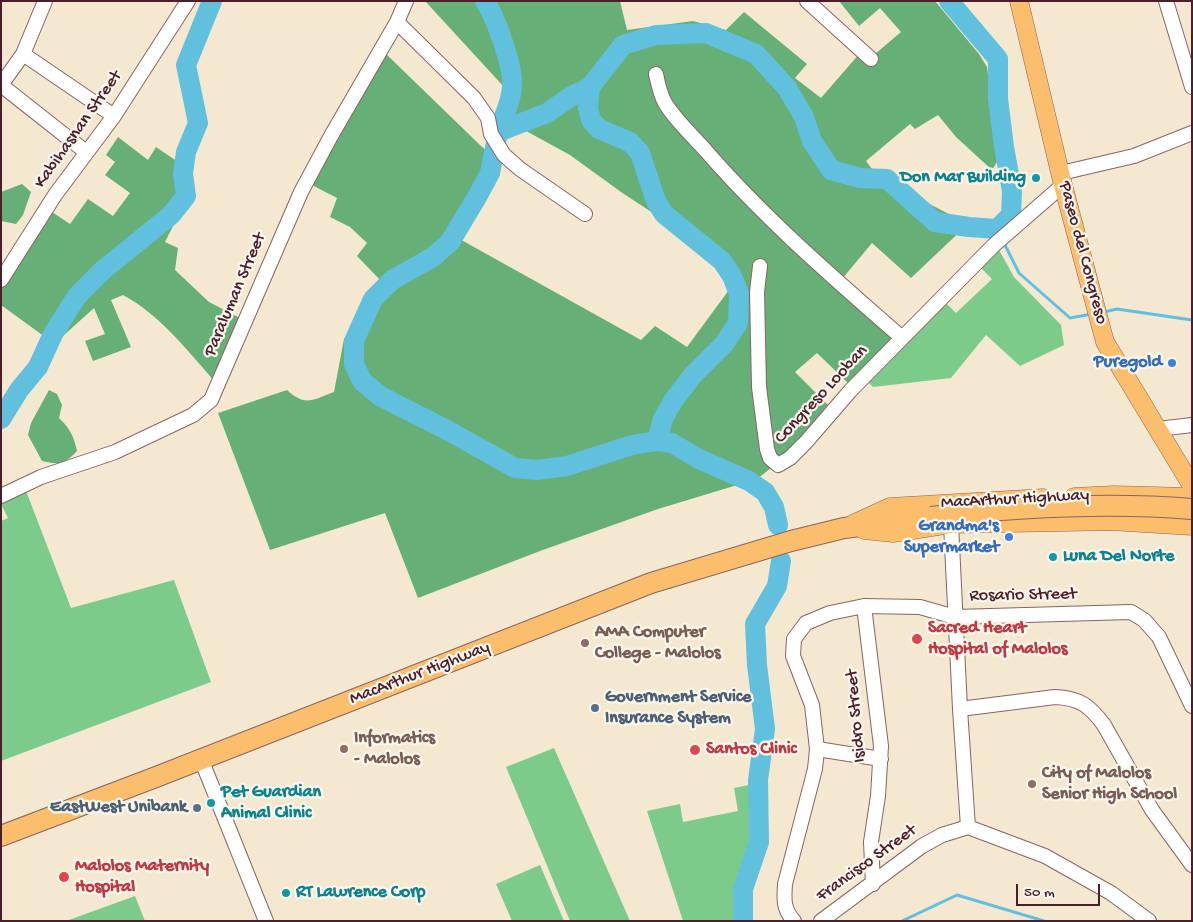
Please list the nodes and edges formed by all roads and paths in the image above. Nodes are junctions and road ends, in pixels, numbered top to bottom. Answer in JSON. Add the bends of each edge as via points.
{"nodes":[{"id":1,"x":45,"y":1,"type":"edge"},
{"id":2,"x":188,"y":1,"type":"edge"},
{"id":3,"x":406,"y":1,"type":"edge"},
{"id":4,"x":807,"y":1,"type":"edge"},
{"id":5,"x":1019,"y":1,"type":"edge"},
{"id":6,"x":1166,"y":1,"type":"edge"},
{"id":7,"x":397,"y":22,"type":"junction"},
{"id":8,"x":23,"y":54,"type":"junction"},
{"id":9,"x":871,"y":59,"type":"dead end"},
{"id":10,"x":656,"y":74,"type":"dead end"},
{"id":11,"x":1,"y":85,"type":"edge"},
{"id":12,"x":1192,"y":87,"type":"edge"},
{"id":13,"x":114,"y":116,"type":"junction"},
{"id":14,"x":1192,"y":133,"type":"edge"},
{"id":15,"x":86,"y":152,"type":"junction"},
{"id":16,"x":1062,"y":179,"type":"junction"},
{"id":17,"x":585,"y":214,"type":"dead end"},
{"id":18,"x":760,"y":266,"type":"dead end"},
{"id":19,"x":1,"y":280,"type":"edge"},
{"id":20,"x":902,"y":338,"type":"junction"},
{"id":21,"x":1192,"y":425,"type":"edge"},
{"id":22,"x":1158,"y":429,"type":"junction"},
{"id":23,"x":1192,"y":486,"type":"edge"},
{"id":24,"x":1,"y":496,"type":"edge"},
{"id":25,"x":1192,"y":497,"type":"edge"},
{"id":26,"x":1192,"y":509,"type":"edge"},
{"id":27,"x":951,"y":524,"type":"junction"},
{"id":28,"x":1192,"y":526,"type":"edge"},
{"id":29,"x":844,"y":528,"type":"junction"},
{"id":30,"x":864,"y":606,"type":"junction"},
{"id":31,"x":955,"y":617,"type":"junction"},
{"id":32,"x":1192,"y":706,"type":"edge"},
{"id":33,"x":960,"y":709,"type":"junction"},
{"id":34,"x":817,"y":749,"type":"junction"},
{"id":35,"x":201,"y":759,"type":"junction"},
{"id":36,"x":881,"y":759,"type":"junction"},
{"id":37,"x":968,"y":826,"type":"junction"},
{"id":38,"x":1,"y":836,"type":"edge"},
{"id":39,"x":1192,"y":866,"type":"edge"},
{"id":40,"x":873,"y":884,"type":"junction"},
{"id":41,"x":266,"y":921,"type":"edge"},
{"id":42,"x":794,"y":921,"type":"edge"},
{"id":43,"x":821,"y":921,"type":"edge"},
{"id":44,"x":1149,"y":921,"type":"edge"}],
"edges":[{"from":1,"to":8,"type":"street"},
{"from":2,"to":13,"type":"street","name":"Kabihasnan Street"},
{"from":3,"to":7,"type":"street","name":"Paraluman Street"},
{"from":4,"to":9,"type":"street"},
{"from":5,"to":16,"type":"main road","name":"Paseo del Congreso"},
{"from":6,"to":12,"type":"street"},
{"from":7,"to":17,"type":"street","via":[[474,98],[488,118],[491,134],[504,155]]},
{"from":7,"to":24,"type":"street","name":"Paraluman Street","via":[[301,192],[211,400],[193,415],[115,452],[41,477]]},
{"from":8,"to":11,"type":"street"},
{"from":8,"to":13,"type":"street"},
{"from":10,"to":20,"type":"street","via":[[668,108],[719,166],[766,216]]},
{"from":11,"to":15,"type":"street"},
{"from":13,"to":15,"type":"street","name":"Kabihasnan Street"},
{"from":14,"to":16,"type":"street"},
{"from":15,"to":19,"type":"street","name":"Kabihasnan Street"},
{"from":16,"to":20,"type":"street","name":"Congreso Looban"},
{"from":16,"to":22,"type":"main road","name":"Paseo del Congreso","via":[[1105,342]]},
{"from":18,"to":20,"type":"street","name":"Congreso Looban","via":[[757,292],[759,387],[767,449],[770,458],[778,465],[806,442]]},
{"from":21,"to":22,"type":"street"},
{"from":22,"to":23,"type":"main road","name":"Paseo del Congreso"},
{"from":25,"to":29,"type":"main road","name":"MacArthur Highway","via":[[1105,496],[890,507]]},
{"from":26,"to":29,"type":"highway","name":"MacArthur Highway","bridge":true,"via":[[1105,506],[982,511]]},
{"from":27,"to":28,"type":"main road","name":"MacArthur Highway","via":[[1110,521]]},
{"from":27,"to":29,"type":"main road","name":"MacArthur Highway","via":[[893,533]]},
{"from":27,"to":31,"type":"street"},
{"from":29,"to":35,"type":"highway","name":"MacArthur Highway","via":[[651,583]]},
{"from":30,"to":31,"type":"street","name":"Rosario Street","via":[[920,607]]},
{"from":30,"to":34,"type":"street","name":"Rosario Street","via":[[830,613],[806,623],[794,639],[793,656],[812,705]]},
{"from":30,"to":36,"type":"street","name":"Isidro Street"},
{"from":31,"to":32,"type":"street","name":"Rosario Street","via":[[1130,612],[1144,620],[1159,637]]},
{"from":31,"to":33,"type":"street"},
{"from":33,"to":37,"type":"street"},
{"from":33,"to":39,"type":"street","via":[[1056,697],[1084,703],[1104,724],[1152,810]]},
{"from":34,"to":36,"type":"street"},
{"from":34,"to":42,"type":"street","via":[[784,884],[785,909]]},
{"from":35,"to":38,"type":"highway","name":"MacArthur Highway"},
{"from":35,"to":41,"type":"street"},
{"from":36,"to":40,"type":"street","name":"Isidro Street","via":[[871,842]]},
{"from":37,"to":40,"type":"street","name":"Francisco Street","via":[[922,846]]},
{"from":37,"to":44,"type":"street","via":[[1045,856],[1111,893]]},
{"from":40,"to":43,"type":"street","name":"Francisco Street"}]}
